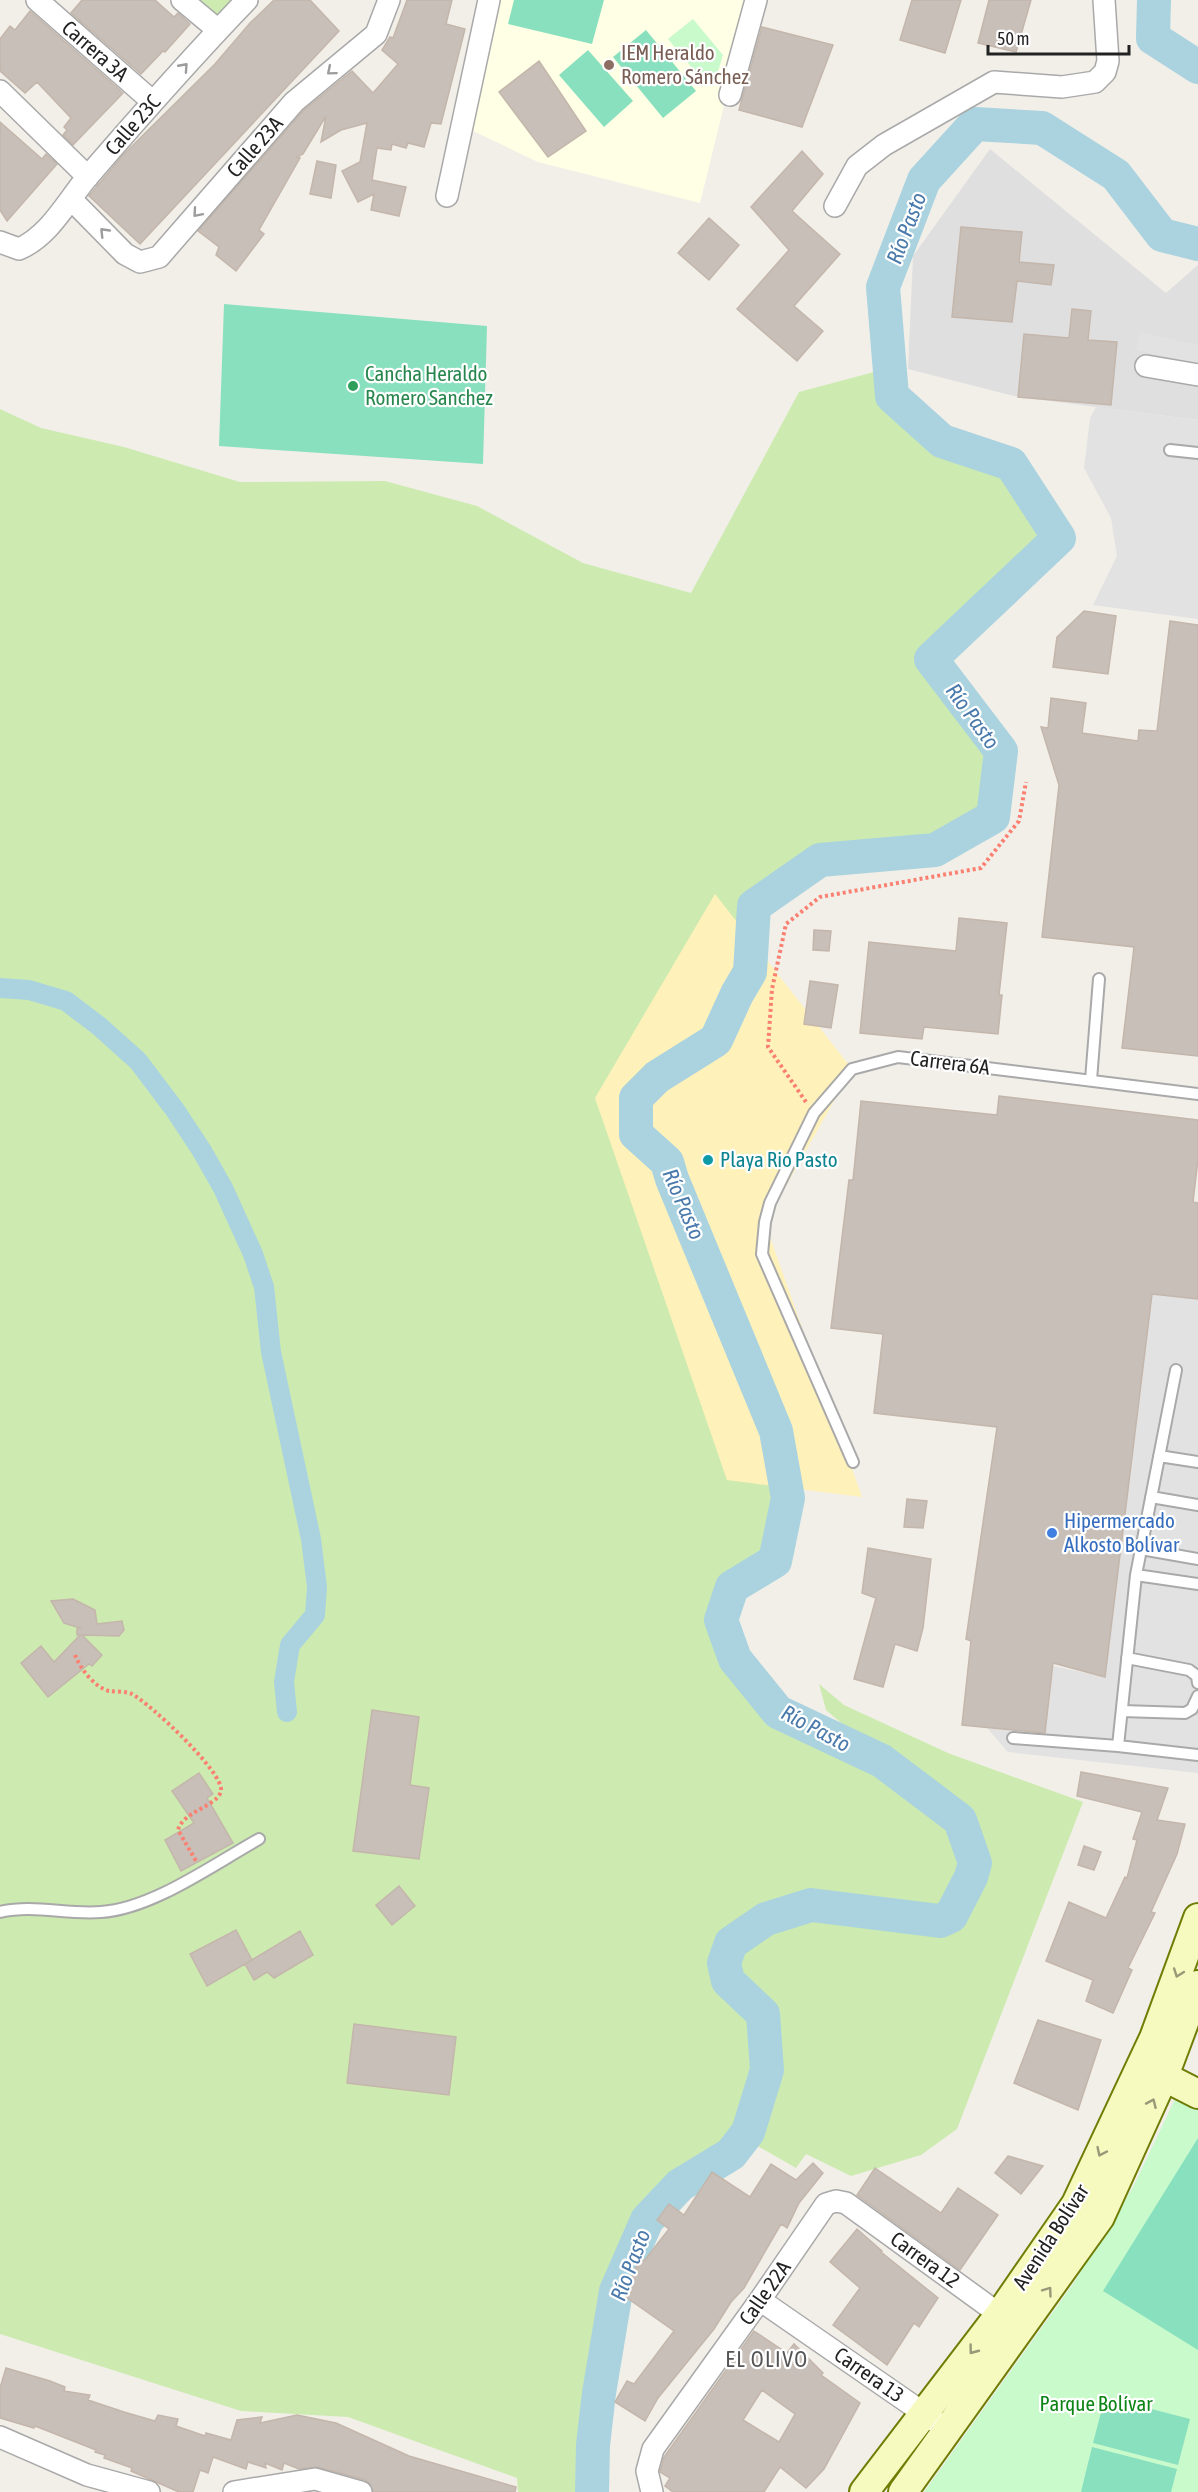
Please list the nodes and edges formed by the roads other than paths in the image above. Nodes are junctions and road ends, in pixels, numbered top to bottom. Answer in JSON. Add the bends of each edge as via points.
{"nodes":[{"id":1,"x":37,"y":0,"type":"edge"},
{"id":2,"x":182,"y":0,"type":"edge"},
{"id":3,"x":247,"y":0,"type":"edge"},
{"id":4,"x":389,"y":0,"type":"edge"},
{"id":5,"x":489,"y":0,"type":"edge"},
{"id":6,"x":756,"y":0,"type":"edge"},
{"id":7,"x":1104,"y":0,"type":"edge"},
{"id":8,"x":218,"y":30,"type":"junction"},
{"id":9,"x":0,"y":91,"type":"edge"},
{"id":10,"x":730,"y":95,"type":"dead end"},
{"id":11,"x":153,"y":102,"type":"junction"},
{"id":12,"x":88,"y":177,"type":"junction"},
{"id":13,"x":447,"y":196,"type":"dead end"},
{"id":14,"x":71,"y":199,"type":"junction"},
{"id":15,"x":835,"y":206,"type":"dead end"},
{"id":16,"x":9,"y":245,"type":"edge"},
{"id":17,"x":1146,"y":366,"type":"dead end"},
{"id":18,"x":1198,"y":375,"type":"edge"},
{"id":19,"x":1170,"y":450,"type":"dead end"},
{"id":20,"x":1198,"y":453,"type":"edge"},
{"id":21,"x":1099,"y":979,"type":"dead end"},
{"id":22,"x":1091,"y":1080,"type":"junction"},
{"id":23,"x":1198,"y":1094,"type":"edge"},
{"id":24,"x":1176,"y":1370,"type":"dead end"},
{"id":25,"x":1159,"y":1456,"type":"junction"},
{"id":26,"x":853,"y":1462,"type":"dead end"},
{"id":27,"x":1198,"y":1462,"type":"edge"},
{"id":28,"x":1151,"y":1497,"type":"junction"},
{"id":29,"x":1198,"y":1505,"type":"edge"},
{"id":30,"x":1141,"y":1549,"type":"junction"},
{"id":31,"x":1198,"y":1559,"type":"edge"},
{"id":32,"x":1136,"y":1575,"type":"junction"},
{"id":33,"x":1198,"y":1584,"type":"edge"},
{"id":34,"x":1127,"y":1658,"type":"junction"},
{"id":35,"x":1198,"y":1683,"type":"edge"},
{"id":36,"x":1198,"y":1696,"type":"edge"},
{"id":37,"x":1122,"y":1710,"type":"junction"},
{"id":38,"x":1013,"y":1738,"type":"dead end"},
{"id":39,"x":1118,"y":1746,"type":"junction"},
{"id":40,"x":1198,"y":1755,"type":"edge"},
{"id":41,"x":259,"y":1839,"type":"dead end"},
{"id":42,"x":0,"y":1912,"type":"edge"},
{"id":43,"x":1198,"y":1918,"type":"edge"},
{"id":44,"x":1198,"y":1985,"type":"edge"},
{"id":45,"x":1176,"y":2049,"type":"edge"},
{"id":46,"x":1153,"y":2071,"type":"junction"},
{"id":47,"x":1198,"y":2094,"type":"edge"},
{"id":48,"x":826,"y":2204,"type":"joint"},
{"id":49,"x":760,"y":2300,"type":"junction"},
{"id":50,"x":1010,"y":2322,"type":"junction"},
{"id":51,"x":925,"y":2414,"type":"junction"},
{"id":52,"x":948,"y":2430,"type":"junction"},
{"id":53,"x":0,"y":2437,"type":"edge"},
{"id":54,"x":649,"y":2482,"type":"edge"},
{"id":55,"x":149,"y":2492,"type":"edge"},
{"id":56,"x":234,"y":2492,"type":"edge"},
{"id":57,"x":361,"y":2492,"type":"edge"},
{"id":58,"x":864,"y":2492,"type":"edge"},
{"id":59,"x":903,"y":2492,"type":"edge"}],
"edges":[{"from":1,"to":11,"type":"street","name":"Carrera 3A"},
{"from":2,"to":8,"type":"street"},
{"from":3,"to":8,"type":"street","name":"Calle 23C"},
{"from":4,"to":14,"type":"street","name":"Calle 23A","one_way":true,"via":[[376,34],[294,102],[159,257],[140,262],[125,254]]},
{"from":5,"to":13,"type":"street"},
{"from":6,"to":10,"type":"street"},
{"from":7,"to":15,"type":"street","via":[[1108,61],[1105,72],[1095,82],[1062,87],[994,82],[884,145],[857,166]]},
{"from":11,"to":8,"type":"street","name":"Calle 23C","one_way":true},
{"from":9,"to":12,"type":"street"},
{"from":11,"to":12,"type":"street","name":"Calle 23C"},
{"from":12,"to":14,"type":"street","name":"Calle 23C"},
{"from":14,"to":16,"type":"street","name":"Calle 23C","via":[[29,244]]},
{"from":17,"to":18,"type":"street"},
{"from":19,"to":20,"type":"lane"},
{"from":21,"to":22,"type":"lane"},
{"from":22,"to":23,"type":"lane","name":"Carrera 6A"},
{"from":22,"to":26,"type":"lane","name":"Carrera 6A","via":[[898,1057],[852,1069],[813,1113],[770,1203],[762,1254]]},
{"from":24,"to":25,"type":"lane"},
{"from":25,"to":27,"type":"lane"},
{"from":25,"to":28,"type":"lane"},
{"from":28,"to":29,"type":"lane"},
{"from":28,"to":30,"type":"lane"},
{"from":30,"to":31,"type":"lane"},
{"from":30,"to":32,"type":"lane"},
{"from":32,"to":33,"type":"lane"},
{"from":32,"to":34,"type":"lane"},
{"from":34,"to":35,"type":"lane","via":[[1189,1670],[1197,1676]]},
{"from":34,"to":37,"type":"lane"},
{"from":36,"to":37,"type":"lane","via":[[1192,1709],[1185,1713]]},
{"from":37,"to":39,"type":"lane"},
{"from":38,"to":39,"type":"lane"},
{"from":39,"to":40,"type":"lane"},
{"from":41,"to":42,"type":"lane","via":[[151,1900],[102,1912],[18,1908]]},
{"from":43,"to":45,"type":"main road","name":"Avenida Bolívar","one_way":true},
{"from":44,"to":45,"type":"main road","name":"Avenida Bolívar"},
{"from":45,"to":46,"type":"main road","name":"Avenida Bolívar"},
{"from":46,"to":47,"type":"main road"},
{"from":46,"to":50,"type":"main road","name":"Avenida Bolívar"},
{"from":48,"to":49,"type":"street","name":"Calle 22A"},
{"from":48,"to":50,"type":"street","name":"Carrera 12","via":[[846,2203]]},
{"from":49,"to":51,"type":"street","name":"Carrera 13"},
{"from":49,"to":54,"type":"street","name":"Calle 22A","via":[[654,2449]]},
{"from":50,"to":51,"type":"main road","name":"Avenida Bolívar","one_way":true},
{"from":50,"to":52,"type":"main road","name":"Avenida Bolívar"},
{"from":51,"to":52,"type":"street","name":"Carrera 13"},
{"from":51,"to":58,"type":"main road","name":"Avenida Bolívar"},
{"from":52,"to":59,"type":"main road","name":"Avenida Bolívar"},
{"from":53,"to":55,"type":"street","via":[[87,2475]]},
{"from":56,"to":57,"type":"street","via":[[315,2479]]}]}
